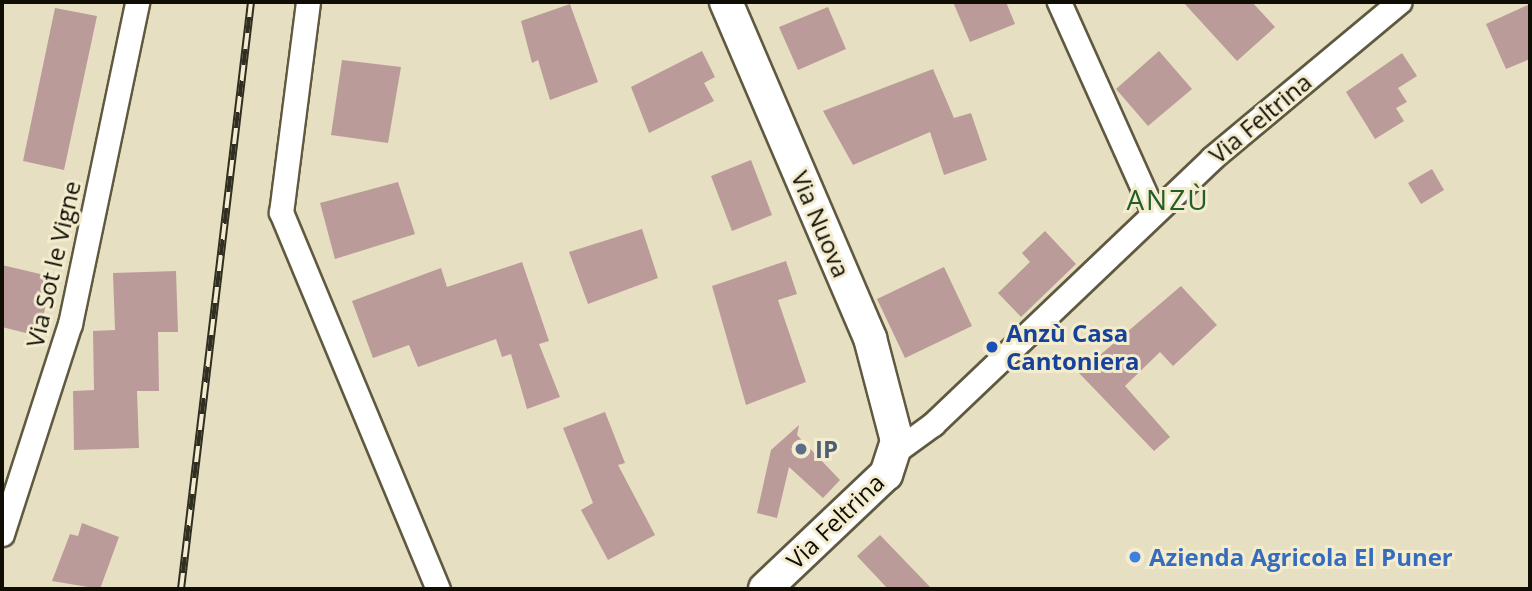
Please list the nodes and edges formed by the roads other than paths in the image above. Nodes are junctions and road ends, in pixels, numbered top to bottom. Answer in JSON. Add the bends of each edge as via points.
{"nodes":[{"id":1,"x":137,"y":2,"type":"edge"},
{"id":2,"x":308,"y":2,"type":"edge"},
{"id":3,"x":726,"y":2,"type":"edge"},
{"id":4,"x":1059,"y":2,"type":"edge"},
{"id":5,"x":1399,"y":2,"type":"edge"},
{"id":6,"x":1154,"y":213,"type":"junction"},
{"id":7,"x":896,"y":451,"type":"junction"},
{"id":8,"x":2,"y":534,"type":"edge"},
{"id":9,"x":438,"y":589,"type":"edge"},
{"id":10,"x":765,"y":589,"type":"edge"}],
"edges":[{"from":1,"to":8,"type":"street","name":"Via Sot le Vigne","via":[[70,324]]},
{"from":2,"to":9,"type":"street","via":[[281,212]]},
{"from":3,"to":7,"type":"street","name":"Via Nuova","via":[[870,338],[896,429]]},
{"from":4,"to":6,"type":"street"},
{"from":5,"to":6,"type":"street","name":"Via Feltrina"},
{"from":6,"to":7,"type":"street","name":"Via Feltrina","via":[[933,424]]},
{"from":7,"to":10,"type":"street","name":"Via Feltrina","via":[[886,474]]}]}
